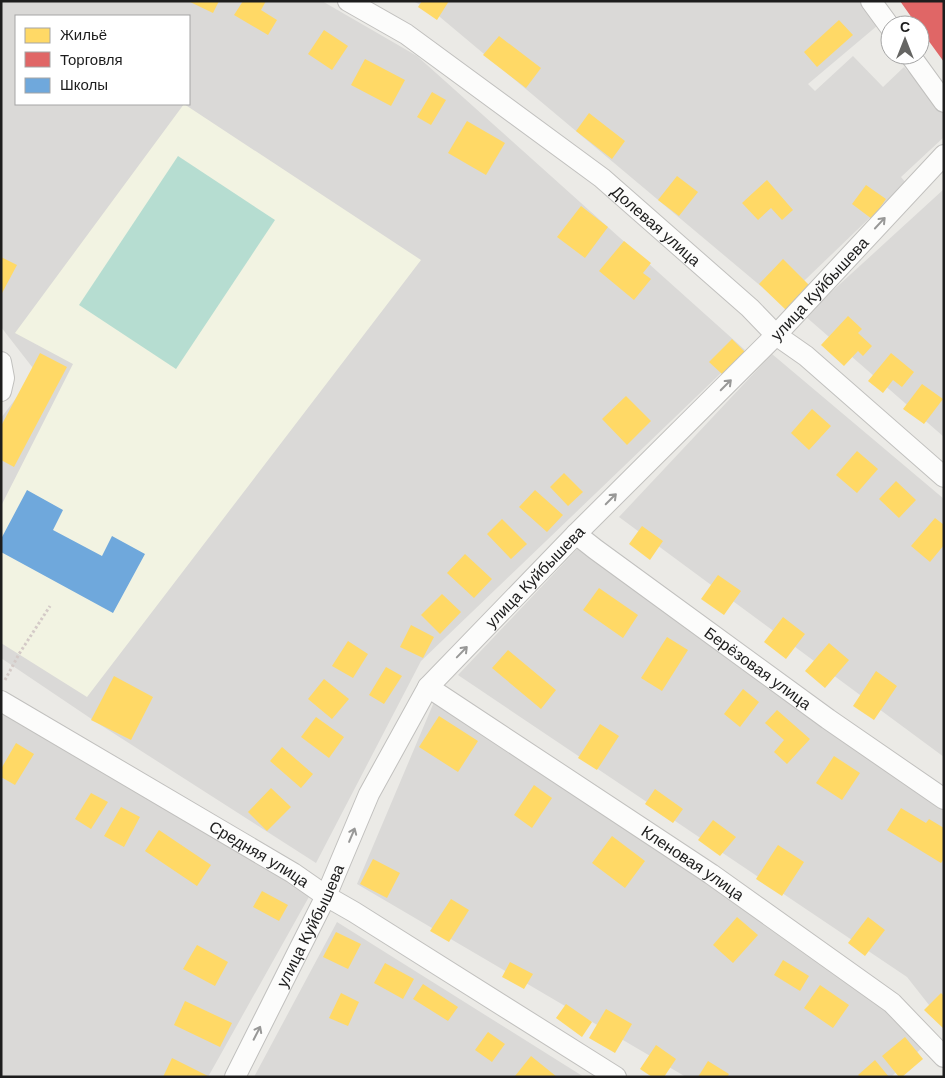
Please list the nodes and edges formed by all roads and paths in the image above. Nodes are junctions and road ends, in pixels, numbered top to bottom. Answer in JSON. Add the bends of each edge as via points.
{"nodes":[{"id":1,"x":348,"y":1,"type":"edge"},
{"id":2,"x":871,"y":1,"type":"edge"},
{"id":3,"x":881,"y":15,"type":"edge"},
{"id":4,"x":917,"y":65,"type":"edge"},
{"id":5,"x":944,"y":102,"type":"edge"},
{"id":6,"x":944,"y":155,"type":"edge"},
{"id":7,"x":776,"y":335,"type":"junction"},
{"id":8,"x":1,"y":362,"type":"edge"},
{"id":9,"x":1,"y":391,"type":"edge"},
{"id":10,"x":944,"y":477,"type":"edge"},
{"id":11,"x":576,"y":534,"type":"junction"},
{"id":12,"x":50,"y":606,"type":"dead end"},
{"id":13,"x":1,"y":687,"type":"edge"},
{"id":14,"x":428,"y":687,"type":"junction"},
{"id":15,"x":1,"y":701,"type":"edge"},
{"id":16,"x":944,"y":799,"type":"edge"},
{"id":17,"x":326,"y":896,"type":"junction"},
{"id":18,"x":944,"y":1057,"type":"edge"},
{"id":19,"x":235,"y":1077,"type":"edge"},
{"id":20,"x":616,"y":1077,"type":"edge"}],
"edges":[{"from":1,"to":7,"type":"street","name":"Долевая улица","via":[[406,34],[602,178],[750,308]]},
{"from":2,"to":3,"type":"street"},
{"from":4,"to":5,"type":"street"},
{"from":7,"to":6,"type":"street","name":"улица Куйбышева","one_way":true},
{"from":7,"to":10,"type":"street","name":"Долевая улица","via":[[806,356]]},
{"from":11,"to":7,"type":"street","name":"улица Куйбышева","one_way":true},
{"from":8,"to":9,"type":"street","via":[[4,378]]},
{"from":14,"to":11,"type":"street","name":"улица Куйбышева","one_way":true},
{"from":11,"to":16,"type":"street","name":"Берёзовая улица","via":[[828,719]]},
{"from":12,"to":13,"type":"path"},
{"from":17,"to":14,"type":"street","name":"улица Куйбышева","one_way":true,"via":[[369,794]]},
{"from":14,"to":18,"type":"street","name":"Кленовая улица","via":[[711,874],[892,1003]]},
{"from":15,"to":17,"type":"street","name":"Средняя улица","via":[[293,873]]},
{"from":19,"to":17,"type":"street","name":"улица Куйбышева","one_way":true},
{"from":17,"to":20,"type":"street","name":"Средняя улица"}]}
